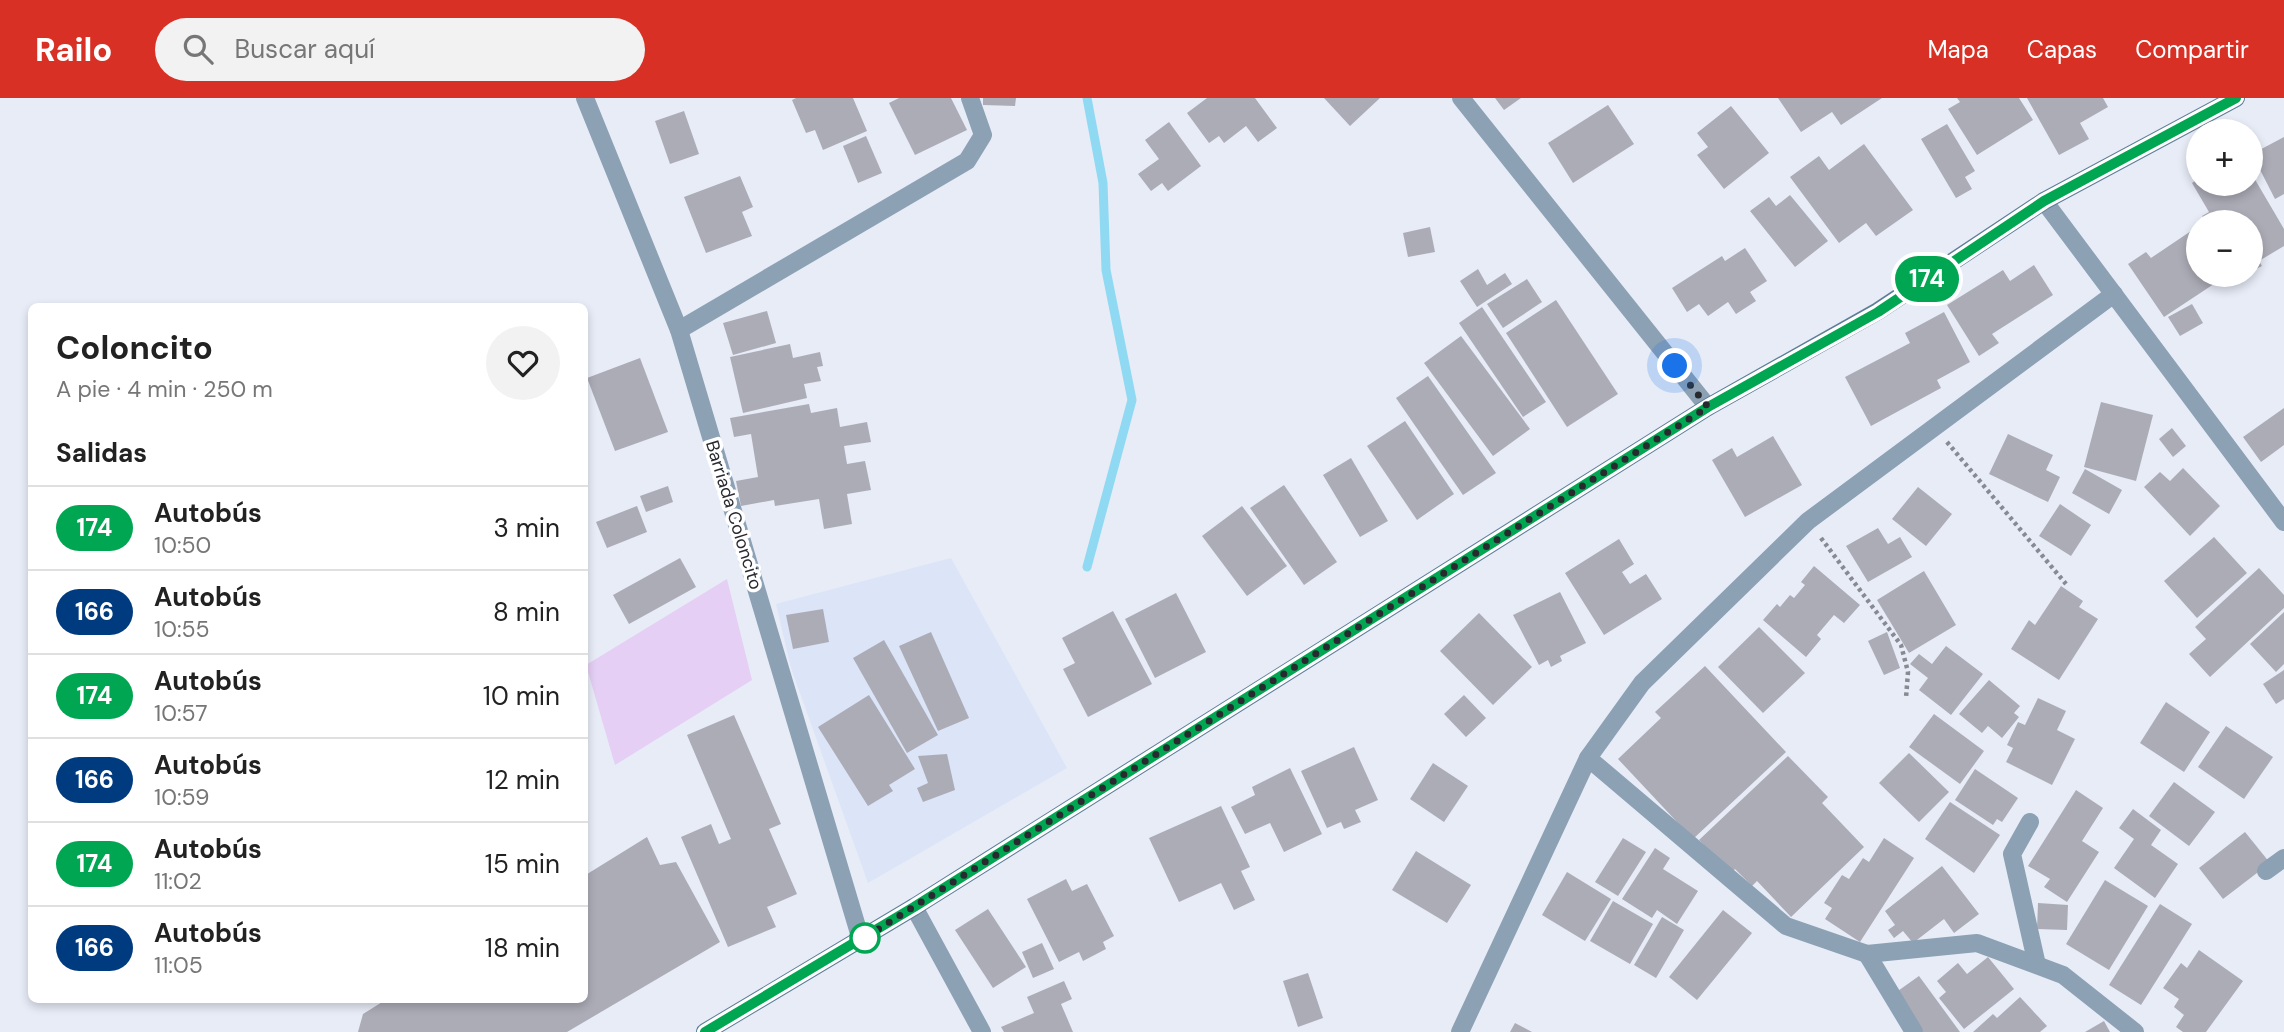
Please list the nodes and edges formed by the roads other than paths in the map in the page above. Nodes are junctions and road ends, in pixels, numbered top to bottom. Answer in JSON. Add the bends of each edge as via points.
{"nodes":[{"id":1,"x":585,"y":98,"type":"edge"},
{"id":2,"x":970,"y":98,"type":"edge"},
{"id":3,"x":1461,"y":98,"type":"edge"},
{"id":4,"x":2229,"y":100,"type":"edge"},
{"id":5,"x":2044,"y":201,"type":"junction"},
{"id":6,"x":2114,"y":294,"type":"junction"},
{"id":7,"x":679,"y":330,"type":"junction"},
{"id":8,"x":1708,"y":407,"type":"junction"},
{"id":9,"x":2284,"y":522,"type":"edge"},
{"id":10,"x":1588,"y":758,"type":"junction"},
{"id":11,"x":2030,"y":822,"type":"dead end"},
{"id":12,"x":2284,"y":858,"type":"edge"},
{"id":13,"x":2266,"y":871,"type":"dead end"},
{"id":14,"x":914,"y":907,"type":"junction"},
{"id":15,"x":861,"y":940,"type":"junction"},
{"id":16,"x":1867,"y":954,"type":"junction"},
{"id":17,"x":2037,"y":965,"type":"junction"},
{"id":18,"x":705,"y":1032,"type":"edge"},
{"id":19,"x":982,"y":1032,"type":"edge"},
{"id":20,"x":1460,"y":1032,"type":"edge"},
{"id":21,"x":1914,"y":1032,"type":"edge"},
{"id":22,"x":2135,"y":1032,"type":"edge"}],
"edges":[{"from":1,"to":7,"type":"street","name":"Barriada Coloncito"},
{"from":2,"to":7,"type":"street","via":[[983,135],[967,160]]},
{"from":3,"to":8,"type":"street"},
{"from":4,"to":5,"type":"main road"},
{"from":5,"to":6,"type":"street"},
{"from":5,"to":8,"type":"main road","via":[[1878,312]]},
{"from":6,"to":9,"type":"street"},
{"from":6,"to":10,"type":"street","via":[[1808,521],[1642,682]]},
{"from":7,"to":15,"type":"street","name":"Barriada Coloncito"},
{"from":8,"to":14,"type":"main road"},
{"from":10,"to":16,"type":"street","via":[[1786,926]]},
{"from":10,"to":20,"type":"street"},
{"from":11,"to":17,"type":"street","via":[[2012,854]]},
{"from":12,"to":13,"type":"street"},
{"from":14,"to":15,"type":"main road"},
{"from":14,"to":19,"type":"street"},
{"from":15,"to":18,"type":"main road"},
{"from":16,"to":17,"type":"street","via":[[1977,943]]},
{"from":16,"to":21,"type":"street"},
{"from":17,"to":22,"type":"street","via":[[2063,975]]}]}
